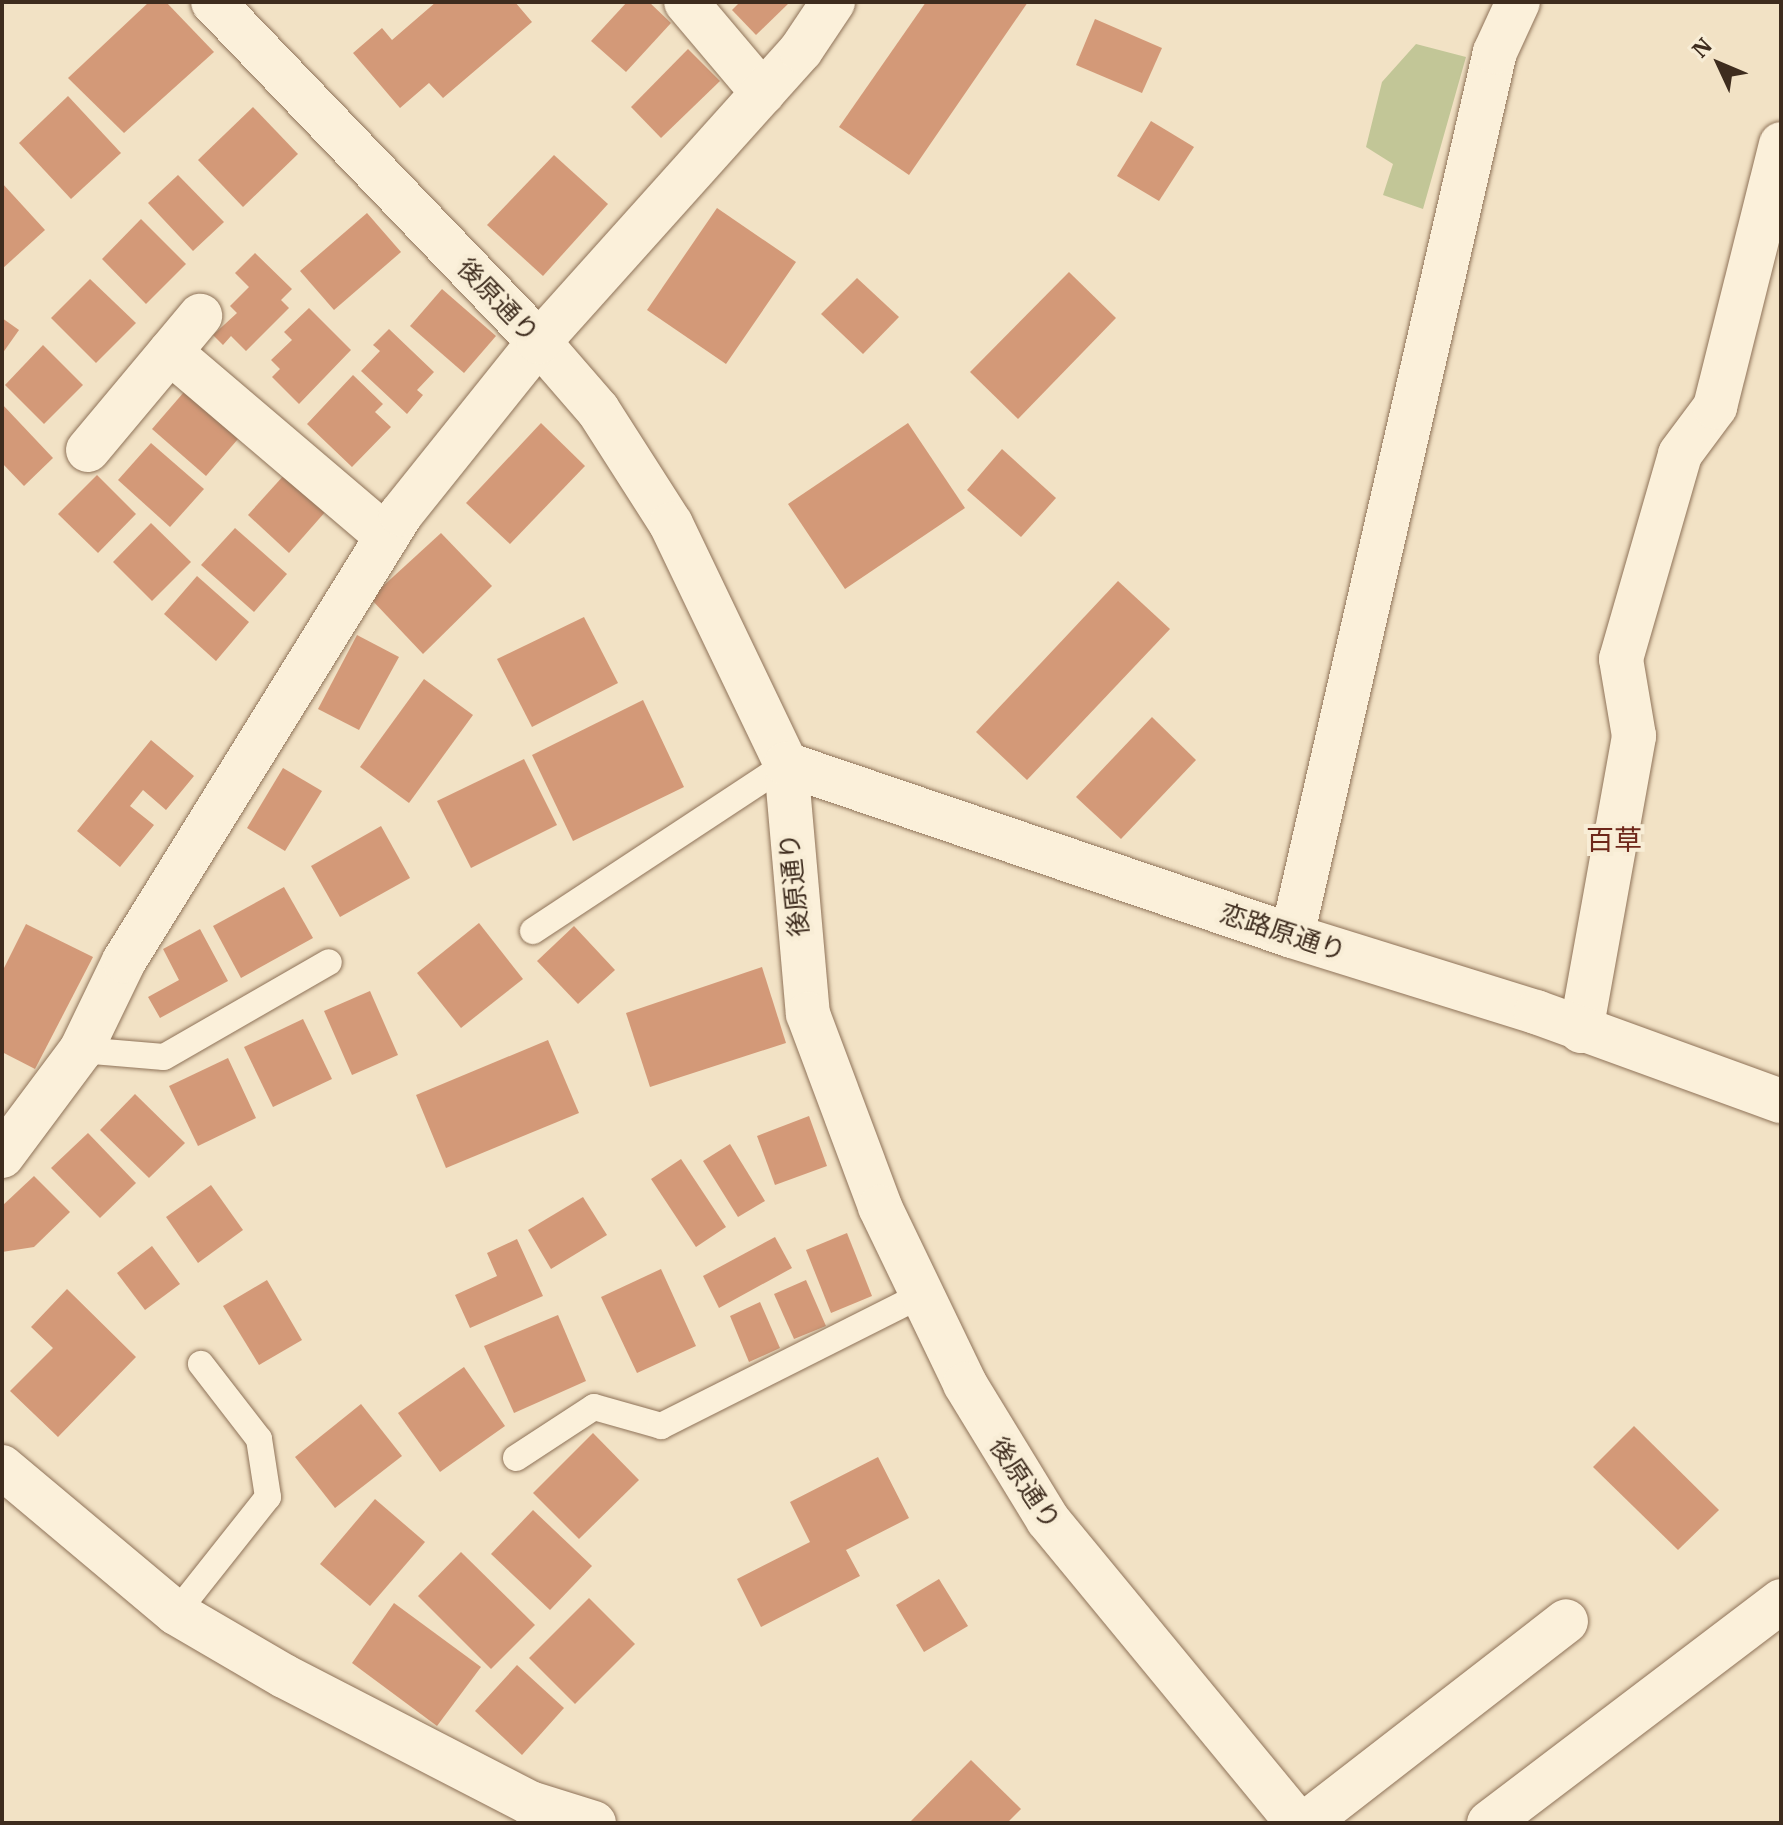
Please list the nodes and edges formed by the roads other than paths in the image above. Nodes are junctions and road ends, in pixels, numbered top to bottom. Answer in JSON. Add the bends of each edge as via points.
{"nodes":[{"id":1,"x":213,"y":2,"type":"edge"},
{"id":2,"x":686,"y":2,"type":"edge"},
{"id":3,"x":833,"y":2,"type":"edge"},
{"id":4,"x":1518,"y":2,"type":"edge"},
{"id":5,"x":763,"y":93,"type":"junction"},
{"id":6,"x":1781,"y":144,"type":"edge"},
{"id":7,"x":200,"y":316,"type":"dead end"},
{"id":8,"x":539,"y":342,"type":"junction"},
{"id":9,"x":170,"y":352,"type":"junction"},
{"id":10,"x":88,"y":450,"type":"dead end"},
{"id":11,"x":387,"y":537,"type":"junction"},
{"id":12,"x":786,"y":764,"type":"junction"},
{"id":13,"x":533,"y":931,"type":"dead end"},
{"id":14,"x":1292,"y":936,"type":"junction"},
{"id":15,"x":329,"y":962,"type":"dead end"},
{"id":16,"x":1581,"y":1031,"type":"junction"},
{"id":17,"x":81,"y":1050,"type":"junction"},
{"id":18,"x":1781,"y":1101,"type":"edge"},
{"id":19,"x":2,"y":1156,"type":"edge"},
{"id":20,"x":923,"y":1294,"type":"junction"},
{"id":21,"x":201,"y":1364,"type":"dead end"},
{"id":22,"x":516,"y":1458,"type":"dead end"},
{"id":23,"x":2,"y":1467,"type":"edge"},
{"id":24,"x":1781,"y":1601,"type":"edge"},
{"id":25,"x":176,"y":1613,"type":"junction"},
{"id":26,"x":1566,"y":1621,"type":"dead end"},
{"id":27,"x":594,"y":1823,"type":"edge"},
{"id":28,"x":1298,"y":1823,"type":"edge"},
{"id":29,"x":1306,"y":1823,"type":"edge"},
{"id":30,"x":1489,"y":1823,"type":"edge"}],
"edges":[{"from":1,"to":8,"type":"street","name":"後原通り"},
{"from":2,"to":5,"type":"street"},
{"from":3,"to":5,"type":"street"},
{"from":4,"to":14,"type":"street","via":[[1495,52]]},
{"from":5,"to":8,"type":"street"},
{"from":6,"to":16,"type":"street","via":[[1715,407],[1680,454],[1621,659],[1634,736]]},
{"from":7,"to":9,"type":"street"},
{"from":8,"to":11,"type":"street","via":[[462,433]]},
{"from":8,"to":12,"type":"street","name":"後原通り","via":[[598,410],[671,524]]},
{"from":9,"to":10,"type":"street"},
{"from":9,"to":11,"type":"street"},
{"from":11,"to":17,"type":"street","via":[[124,961]]},
{"from":12,"to":13,"type":"lane"},
{"from":12,"to":14,"type":"street","name":"恋路原通り"},
{"from":12,"to":20,"type":"street","name":"後原通り","via":[[808,1014],[880,1207]]},
{"from":14,"to":16,"type":"street","name":"恋路原通り"},
{"from":15,"to":17,"type":"lane","via":[[164,1057]]},
{"from":16,"to":18,"type":"street","name":"恋路原通り"},
{"from":17,"to":19,"type":"street"},
{"from":20,"to":22,"type":"lane","via":[[661,1426],[594,1407]]},
{"from":20,"to":28,"type":"street","name":"後原通り","via":[[988,1429],[1048,1520]]},
{"from":21,"to":25,"type":"lane","via":[[259,1439],[268,1497]]},
{"from":23,"to":25,"type":"street"},
{"from":24,"to":30,"type":"street"},
{"from":25,"to":27,"type":"street","via":[[284,1676],[530,1803]]},
{"from":26,"to":29,"type":"street"}]}
